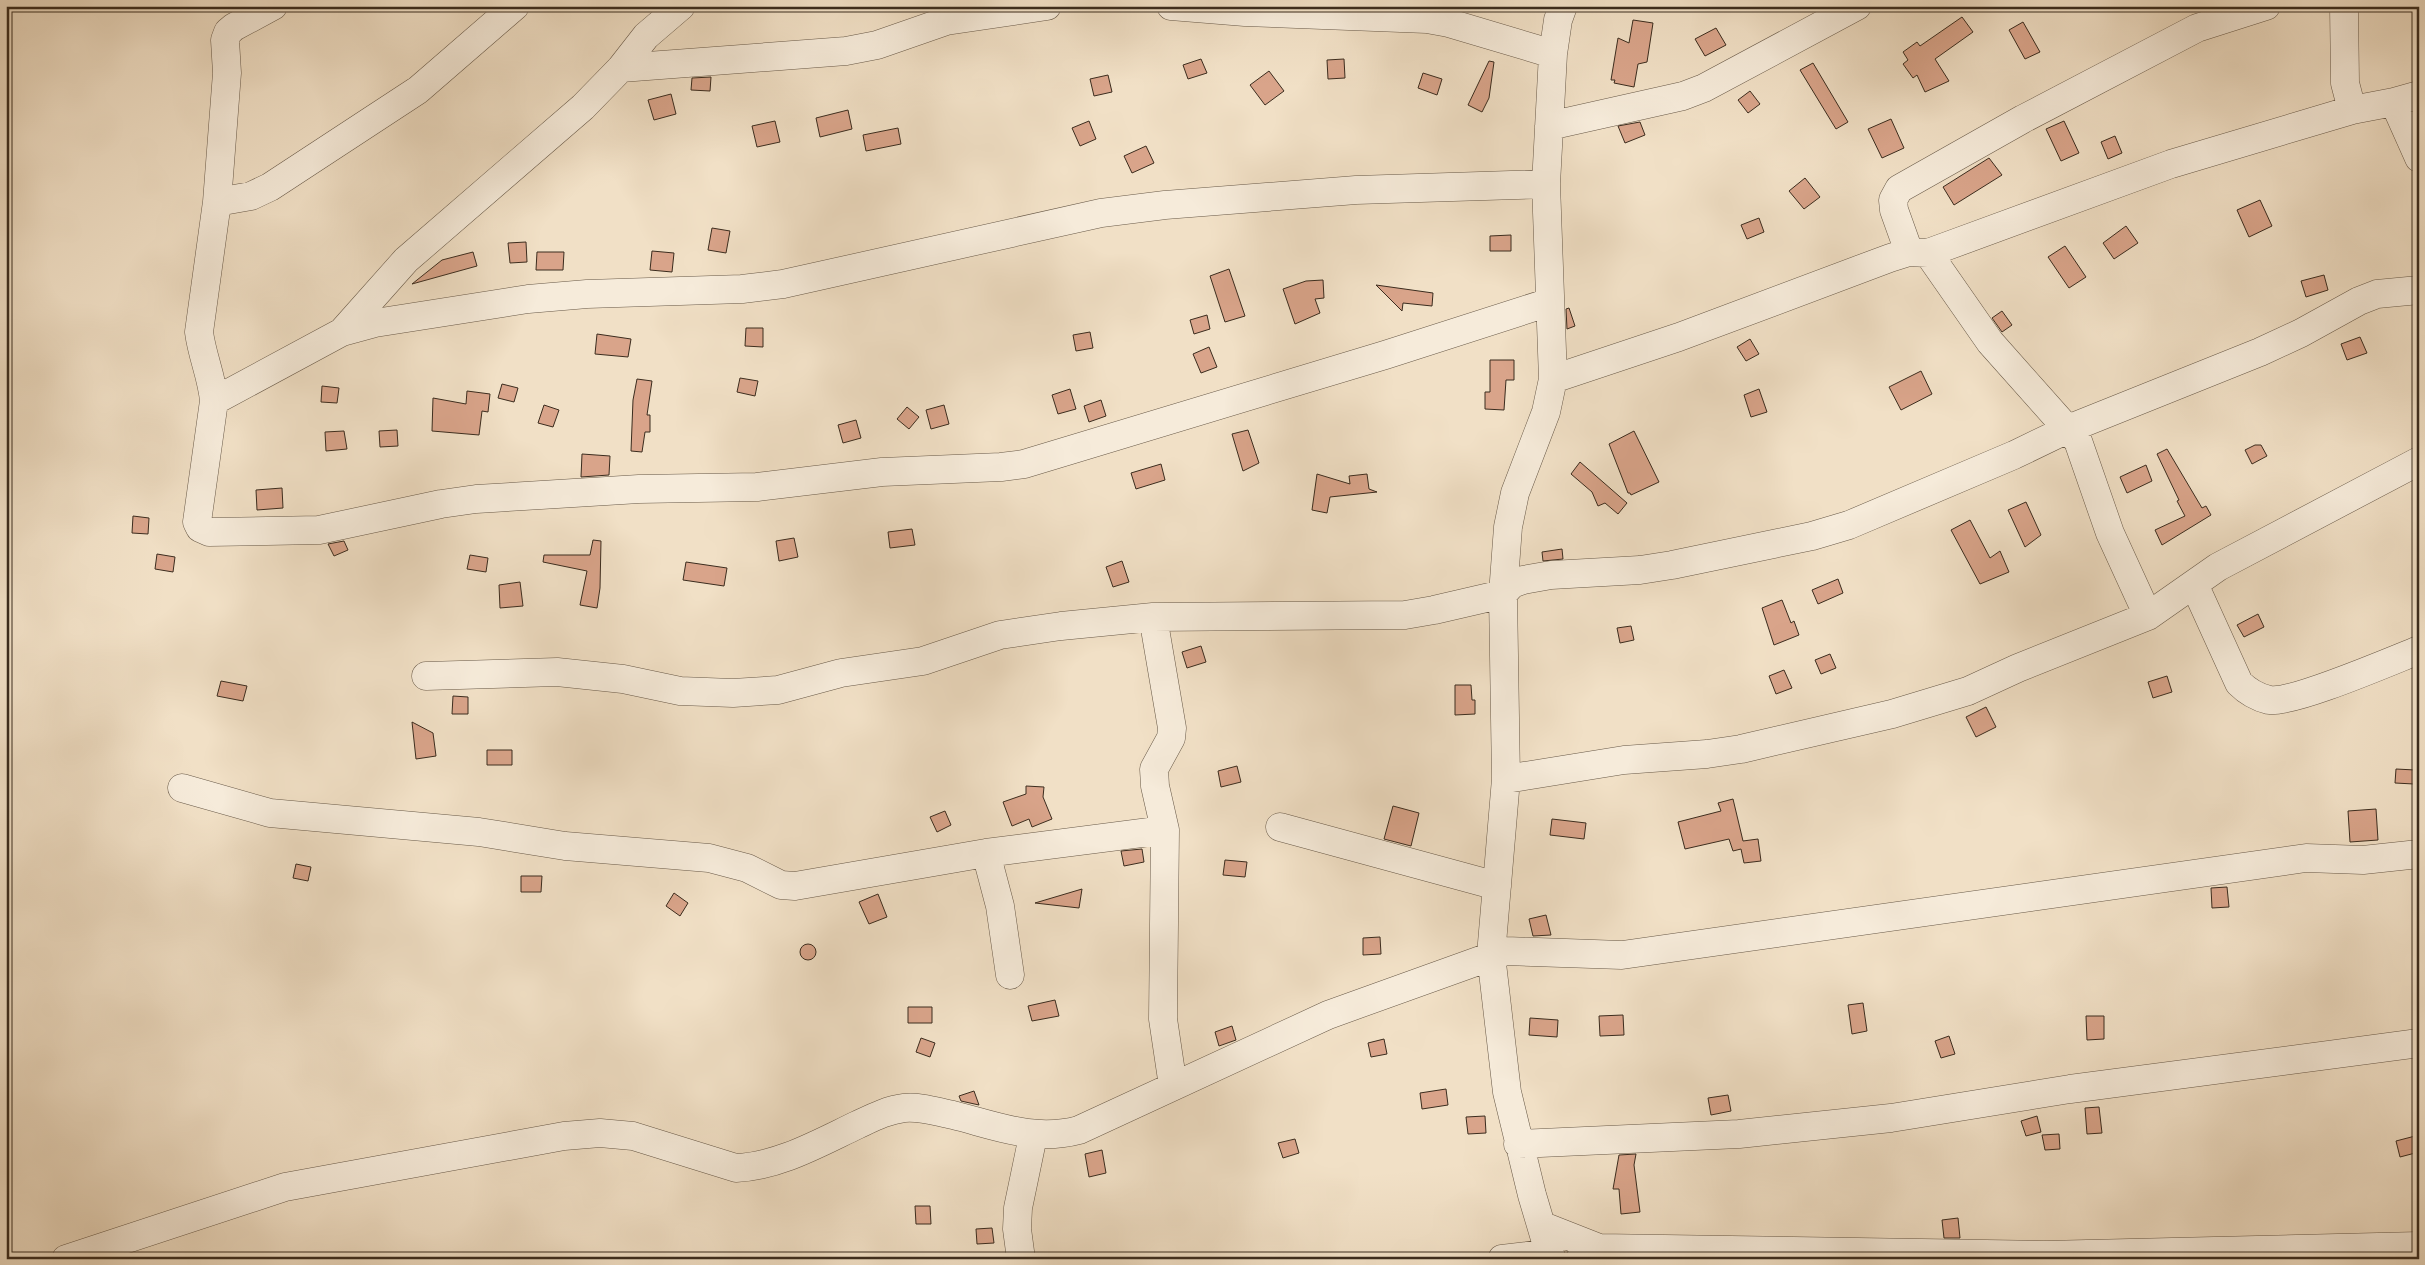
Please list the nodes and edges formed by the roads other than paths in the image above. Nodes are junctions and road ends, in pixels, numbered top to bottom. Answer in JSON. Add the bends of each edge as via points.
{"nodes":[{"id":1,"x":273,"y":6,"type":"edge"},
{"id":2,"x":515,"y":6,"type":"edge"},
{"id":3,"x":681,"y":6,"type":"edge"},
{"id":4,"x":1047,"y":6,"type":"edge"},
{"id":5,"x":1172,"y":6,"type":"edge"},
{"id":6,"x":1583,"y":6,"type":"edge"},
{"id":7,"x":1857,"y":6,"type":"edge"},
{"id":8,"x":2266,"y":6,"type":"edge"},
{"id":9,"x":2344,"y":6,"type":"edge"},
{"id":10,"x":1561,"y":13,"type":"edge"},
{"id":11,"x":1553,"y":54,"type":"junction"},
{"id":12,"x":620,"y":68,"type":"junction"},
{"id":13,"x":2406,"y":98,"type":"edge"},
{"id":14,"x":2352,"y":110,"type":"junction"},
{"id":15,"x":1549,"y":126,"type":"junction"},
{"id":16,"x":2419,"y":158,"type":"edge"},
{"id":17,"x":1546,"y":184,"type":"junction"},
{"id":18,"x":217,"y":202,"type":"junction"},
{"id":19,"x":1919,"y":253,"type":"junction"},
{"id":20,"x":2419,"y":290,"type":"edge"},
{"id":21,"x":1550,"y":302,"type":"junction"},
{"id":22,"x":342,"y":332,"type":"junction"},
{"id":23,"x":1553,"y":379,"type":"junction"},
{"id":24,"x":214,"y":401,"type":"junction"},
{"id":25,"x":2068,"y":429,"type":"junction"},
{"id":26,"x":2419,"y":461,"type":"edge"},
{"id":27,"x":2194,"y":584,"type":"junction"},
{"id":28,"x":1503,"y":594,"type":"junction"},
{"id":29,"x":2148,"y":616,"type":"junction"},
{"id":30,"x":1153,"y":617,"type":"junction"},
{"id":31,"x":2419,"y":650,"type":"edge"},
{"id":32,"x":426,"y":676,"type":"dead end"},
{"id":33,"x":1506,"y":779,"type":"junction"},
{"id":34,"x":182,"y":788,"type":"dead end"},
{"id":35,"x":1280,"y":827,"type":"dead end"},
{"id":36,"x":1165,"y":830,"type":"junction"},
{"id":37,"x":986,"y":853,"type":"junction"},
{"id":38,"x":2419,"y":854,"type":"edge"},
{"id":39,"x":1497,"y":886,"type":"junction"},
{"id":40,"x":1491,"y":955,"type":"junction"},
{"id":41,"x":1010,"y":975,"type":"dead end"},
{"id":42,"x":2419,"y":1043,"type":"edge"},
{"id":43,"x":1173,"y":1086,"type":"junction"},
{"id":44,"x":1033,"y":1136,"type":"junction"},
{"id":45,"x":1518,"y":1144,"type":"junction"},
{"id":46,"x":1543,"y":1226,"type":"junction"},
{"id":47,"x":2419,"y":1246,"type":"edge"},
{"id":48,"x":1589,"y":1253,"type":"edge"},
{"id":49,"x":1551,"y":1256,"type":"edge"},
{"id":50,"x":2045,"y":1257,"type":"edge"},
{"id":51,"x":66,"y":1259,"type":"edge"},
{"id":52,"x":1021,"y":1259,"type":"edge"},
{"id":53,"x":1502,"y":1259,"type":"edge"}],
"edges":[{"from":1,"to":18,"type":"street","via":[[228,32]]},
{"from":2,"to":18,"type":"street","via":[[436,76],[394,106],[270,187],[251,196]]},
{"from":3,"to":12,"type":"street","via":[[646,36]]},
{"from":4,"to":12,"type":"street","via":[[946,21],[877,45],[846,51]]},
{"from":5,"to":11,"type":"street","via":[[1427,19]]},
{"from":6,"to":10,"type":"street"},
{"from":7,"to":15,"type":"street","via":[[1704,88],[1683,96]]},
{"from":8,"to":19,"type":"street","via":[[2197,28],[2022,119],[1899,189],[1893,200],[1894,210]]},
{"from":9,"to":14,"type":"street","via":[[2345,83]]},
{"from":10,"to":11,"type":"street"},
{"from":11,"to":15,"type":"street"},
{"from":12,"to":22,"type":"street","via":[[583,107],[406,260]]},
{"from":13,"to":14,"type":"street"},
{"from":13,"to":16,"type":"street"},
{"from":14,"to":19,"type":"street","via":[[2171,164]]},
{"from":15,"to":17,"type":"street"},
{"from":17,"to":21,"type":"street"},
{"from":17,"to":22,"type":"street","via":[[1356,190],[1110,212],[783,284],[742,289],[528,299],[375,323]]},
{"from":18,"to":24,"type":"street","via":[[199,332]]},
{"from":19,"to":23,"type":"street"},
{"from":19,"to":25,"type":"street","via":[[1990,342]]},
{"from":20,"to":25,"type":"street","via":[[2377,294],[2359,301],[2260,352]]},
{"from":21,"to":23,"type":"street"},
{"from":21,"to":24,"type":"street","via":[[1024,464],[882,472],[758,487],[638,488],[476,500],[319,530],[208,532],[200,528],[198,512]]},
{"from":22,"to":24,"type":"street"},
{"from":23,"to":28,"type":"street","via":[[1546,412],[1515,493],[1508,527]]},
{"from":25,"to":28,"type":"street","via":[[1850,525],[1812,536],[1640,570],[1551,575],[1523,580],[1512,584]]},
{"from":25,"to":29,"type":"street","via":[[2084,455],[2110,533]]},
{"from":26,"to":27,"type":"street","via":[[2232,559]]},
{"from":27,"to":29,"type":"street"},
{"from":27,"to":31,"type":"street","via":[[2239,683],[2252,695],[2271,700],[2296,696]]},
{"from":28,"to":30,"type":"street","via":[[1405,615]]},
{"from":28,"to":33,"type":"street"},
{"from":29,"to":33,"type":"street","via":[[2026,664],[1968,691],[1892,714],[1741,749],[1624,760]]},
{"from":30,"to":32,"type":"street","via":[[1000,635],[923,661],[825,676],[778,690],[689,692],[623,679],[556,672]]},
{"from":30,"to":36,"type":"street","via":[[1172,728],[1171,738],[1154,770]]},
{"from":33,"to":39,"type":"street"},
{"from":34,"to":37,"type":"street","via":[[270,813],[479,832],[565,846],[709,858],[747,868],[781,885],[796,886]]},
{"from":35,"to":39,"type":"street"},
{"from":36,"to":37,"type":"street"},
{"from":36,"to":43,"type":"street","via":[[1163,1019]]},
{"from":37,"to":41,"type":"street","via":[[1000,906]]},
{"from":38,"to":40,"type":"street","via":[[2363,860],[2306,858],[1622,955],[1506,951]]},
{"from":39,"to":40,"type":"street"},
{"from":40,"to":43,"type":"street","via":[[1328,1015]]},
{"from":40,"to":45,"type":"street","via":[[1507,1092]]},
{"from":42,"to":45,"type":"street","via":[[2070,1089],[1890,1118],[1739,1134]]},
{"from":43,"to":44,"type":"street","via":[[1080,1130],[1061,1135]]},
{"from":44,"to":51,"type":"street","via":[[928,1109],[905,1108],[887,1112],[794,1154],[752,1167],[736,1168],[633,1136],[600,1133],[564,1136],[286,1187]]},
{"from":44,"to":52,"type":"street","via":[[1018,1208]]},
{"from":45,"to":46,"type":"street"},
{"from":46,"to":48,"type":"street"},
{"from":46,"to":49,"type":"street"},
{"from":47,"to":50,"type":"street"},
{"from":48,"to":50,"type":"street"},
{"from":49,"to":53,"type":"street"}]}
